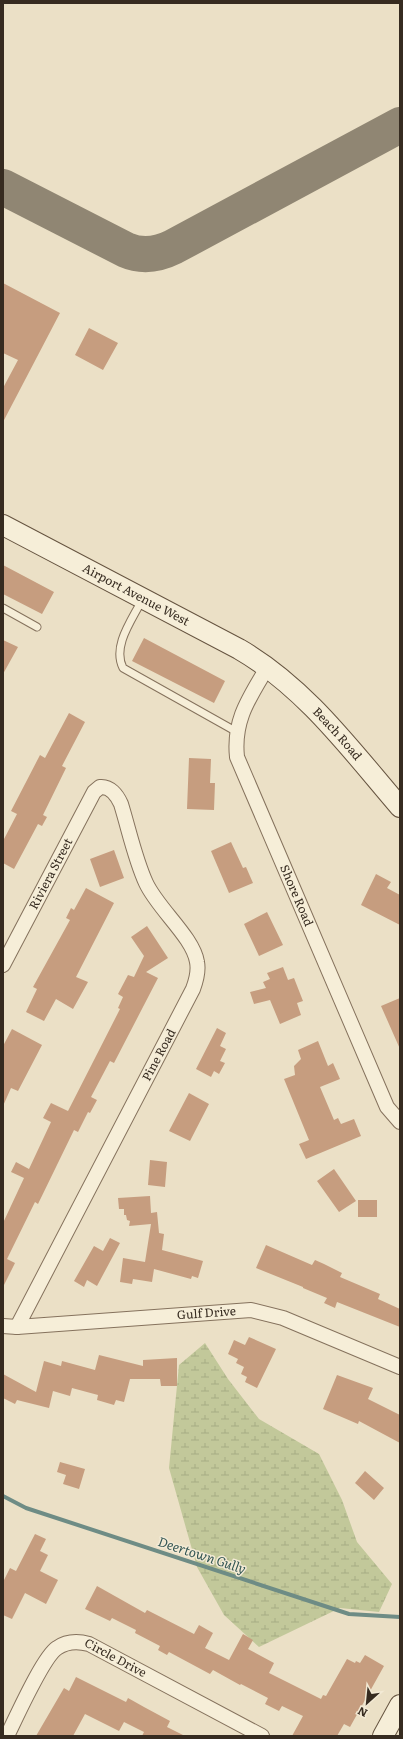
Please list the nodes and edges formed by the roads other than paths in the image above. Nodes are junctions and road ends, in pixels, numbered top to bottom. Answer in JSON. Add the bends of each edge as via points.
{"nodes":[{"id":1,"x":3,"y":525,"type":"edge"},
{"id":2,"x":143,"y":598,"type":"junction"},
{"id":3,"x":3,"y":608,"type":"edge"},
{"id":4,"x":37,"y":627,"type":"dead end"},
{"id":5,"x":268,"y":666,"type":"junction"},
{"id":6,"x":237,"y":732,"type":"junction"},
{"id":7,"x":102,"y":786,"type":"joint"},
{"id":8,"x":400,"y":807,"type":"edge"},
{"id":9,"x":3,"y":965,"type":"edge"},
{"id":10,"x":400,"y":1122,"type":"edge"},
{"id":11,"x":3,"y":1326,"type":"edge"},
{"id":12,"x":17,"y":1327,"type":"junction"},
{"id":13,"x":400,"y":1367,"type":"edge"},
{"id":14,"x":400,"y":1705,"type":"edge"},
{"id":15,"x":7,"y":1736,"type":"edge"},
{"id":16,"x":262,"y":1736,"type":"edge"},
{"id":17,"x":383,"y":1736,"type":"edge"}],
"edges":[{"from":1,"to":2,"type":"street","name":"Airport Avenue West"},
{"from":2,"to":5,"type":"street","name":"Airport Avenue West"},
{"from":2,"to":6,"type":"lane","via":[[122,641],[119,655],[124,668]]},
{"from":3,"to":4,"type":"lane"},
{"from":5,"to":6,"type":"street","name":"Shore Road","via":[[240,716]]},
{"from":5,"to":8,"type":"street","name":"Beach Road","via":[[319,712]]},
{"from":6,"to":10,"type":"street","name":"Shore Road","via":[[235,741],[241,769],[388,1106]]},
{"from":7,"to":9,"type":"street","name":"Riviera Street","via":[[94,792]]},
{"from":7,"to":12,"type":"street","name":"Pine Road","via":[[113,792],[119,800],[145,881],[151,894],[194,951],[198,964],[197,977],[193,990]]},
{"from":11,"to":12,"type":"street","name":"Gulf Drive"},
{"from":12,"to":13,"type":"street","name":"Gulf Drive","via":[[251,1310],[283,1318]]},
{"from":14,"to":17,"type":"street"},
{"from":15,"to":16,"type":"street","name":"Circle Drive","via":[[49,1655],[62,1644],[80,1642],[89,1644]]}]}
